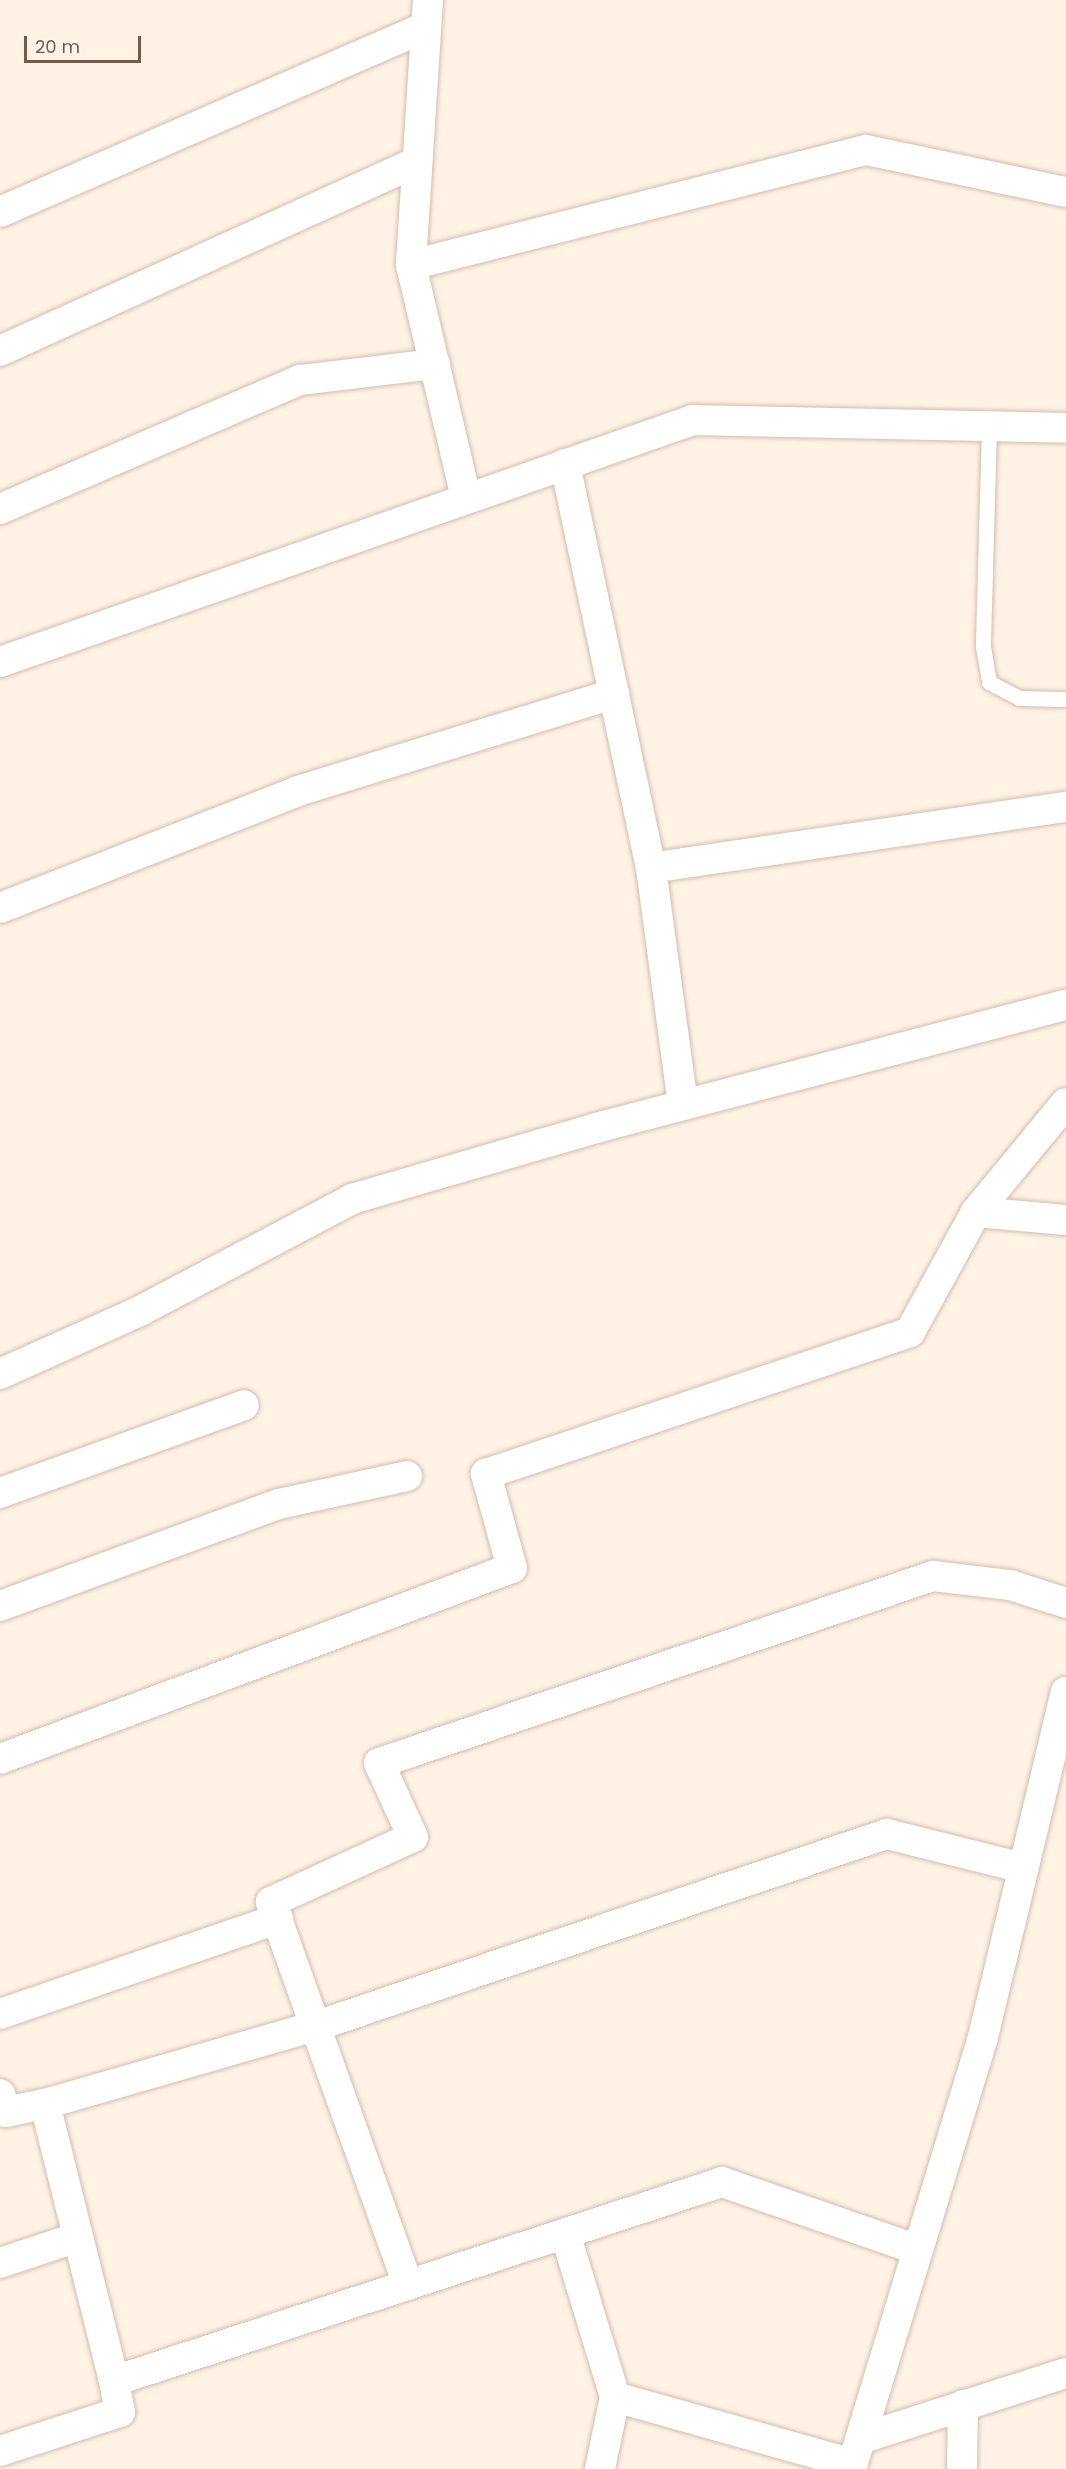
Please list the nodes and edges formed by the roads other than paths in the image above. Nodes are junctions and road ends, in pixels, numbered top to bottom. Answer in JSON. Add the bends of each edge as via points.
{"nodes":[{"id":1,"x":427,"y":13,"type":"edge"},
{"id":2,"x":414,"y":163,"type":"junction"},
{"id":3,"x":1066,"y":192,"type":"edge"},
{"id":4,"x":0,"y":212,"type":"edge"},
{"id":5,"x":411,"y":265,"type":"junction"},
{"id":6,"x":0,"y":351,"type":"edge"},
{"id":7,"x":435,"y":364,"type":"junction"},
{"id":8,"x":989,"y":427,"type":"junction"},
{"id":9,"x":1066,"y":428,"type":"edge"},
{"id":10,"x":565,"y":464,"type":"junction"},
{"id":11,"x":466,"y":498,"type":"junction"},
{"id":12,"x":0,"y":509,"type":"edge"},
{"id":13,"x":0,"y":662,"type":"edge"},
{"id":14,"x":614,"y":694,"type":"junction"},
{"id":15,"x":1064,"y":699,"type":"dead end"},
{"id":16,"x":1066,"y":807,"type":"edge"},
{"id":17,"x":651,"y":868,"type":"junction"},
{"id":18,"x":0,"y":908,"type":"edge"},
{"id":19,"x":1066,"y":1005,"type":"edge"},
{"id":20,"x":1066,"y":1103,"type":"edge"},
{"id":21,"x":683,"y":1105,"type":"junction"},
{"id":22,"x":976,"y":1212,"type":"junction"},
{"id":23,"x":1066,"y":1220,"type":"edge"},
{"id":24,"x":0,"y":1374,"type":"edge"},
{"id":25,"x":244,"y":1405,"type":"dead end"},
{"id":26,"x":407,"y":1476,"type":"dead end"},
{"id":27,"x":0,"y":1493,"type":"edge"},
{"id":28,"x":1066,"y":1603,"type":"edge"},
{"id":29,"x":0,"y":1606,"type":"edge"},
{"id":30,"x":1066,"y":1692,"type":"edge"},
{"id":31,"x":0,"y":1759,"type":"edge"},
{"id":32,"x":1023,"y":1868,"type":"junction"},
{"id":33,"x":278,"y":1919,"type":"junction"},
{"id":34,"x":0,"y":2014,"type":"edge"},
{"id":35,"x":319,"y":2025,"type":"junction"},
{"id":36,"x":0,"y":2094,"type":"edge"},
{"id":37,"x":45,"y":2104,"type":"junction"},
{"id":38,"x":565,"y":2233,"type":"junction"},
{"id":39,"x":78,"y":2238,"type":"junction"},
{"id":40,"x":918,"y":2250,"type":"junction"},
{"id":41,"x":0,"y":2263,"type":"edge"},
{"id":42,"x":408,"y":2285,"type":"junction"},
{"id":43,"x":1066,"y":2373,"type":"edge"},
{"id":44,"x":114,"y":2381,"type":"junction"},
{"id":45,"x":615,"y":2397,"type":"junction"},
{"id":46,"x":963,"y":2405,"type":"junction"},
{"id":47,"x":0,"y":2451,"type":"edge"},
{"id":48,"x":855,"y":2457,"type":"edge"},
{"id":49,"x":600,"y":2469,"type":"edge"},
{"id":50,"x":962,"y":2469,"type":"edge"}],
"edges":[{"from":1,"to":2,"type":"street"},
{"from":1,"to":4,"type":"street"},
{"from":2,"to":5,"type":"street"},
{"from":2,"to":6,"type":"street"},
{"from":3,"to":5,"type":"street","via":[[866,150]]},
{"from":5,"to":7,"type":"street"},
{"from":7,"to":11,"type":"street"},
{"from":7,"to":12,"type":"street","via":[[300,380]]},
{"from":8,"to":9,"type":"street"},
{"from":8,"to":10,"type":"street","via":[[693,420]]},
{"from":8,"to":15,"type":"lane","via":[[983,647],[989,682],[1019,698]]},
{"from":10,"to":11,"type":"street"},
{"from":10,"to":14,"type":"street"},
{"from":11,"to":13,"type":"street"},
{"from":14,"to":17,"type":"street"},
{"from":14,"to":18,"type":"street","via":[[298,791]]},
{"from":16,"to":17,"type":"street"},
{"from":17,"to":21,"type":"street"},
{"from":19,"to":21,"type":"street"},
{"from":20,"to":22,"type":"street"},
{"from":21,"to":24,"type":"street","via":[[352,1199],[140,1311]]},
{"from":22,"to":23,"type":"street"},
{"from":22,"to":31,"type":"street","via":[[910,1332],[486,1474],[512,1568]]},
{"from":25,"to":27,"type":"street"},
{"from":26,"to":29,"type":"street","via":[[279,1504]]},
{"from":28,"to":33,"type":"street","via":[[1010,1585],[933,1576],[380,1763],[413,1837],[271,1902]]},
{"from":30,"to":32,"type":"street"},
{"from":32,"to":35,"type":"street","via":[[887,1834]]},
{"from":32,"to":40,"type":"street","via":[[983,2037]]},
{"from":33,"to":34,"type":"street"},
{"from":33,"to":35,"type":"street"},
{"from":35,"to":37,"type":"street"},
{"from":35,"to":42,"type":"street"},
{"from":36,"to":37,"type":"street","via":[[6,2112]]},
{"from":37,"to":39,"type":"street"},
{"from":38,"to":40,"type":"street","via":[[722,2182]]},
{"from":38,"to":42,"type":"street"},
{"from":38,"to":45,"type":"street"},
{"from":39,"to":41,"type":"street"},
{"from":39,"to":44,"type":"street"},
{"from":40,"to":48,"type":"street"},
{"from":42,"to":44,"type":"street"},
{"from":43,"to":46,"type":"street"},
{"from":44,"to":47,"type":"street","via":[[120,2412]]},
{"from":45,"to":48,"type":"street"},
{"from":45,"to":49,"type":"street"},
{"from":46,"to":48,"type":"street"},
{"from":46,"to":50,"type":"street"}]}
